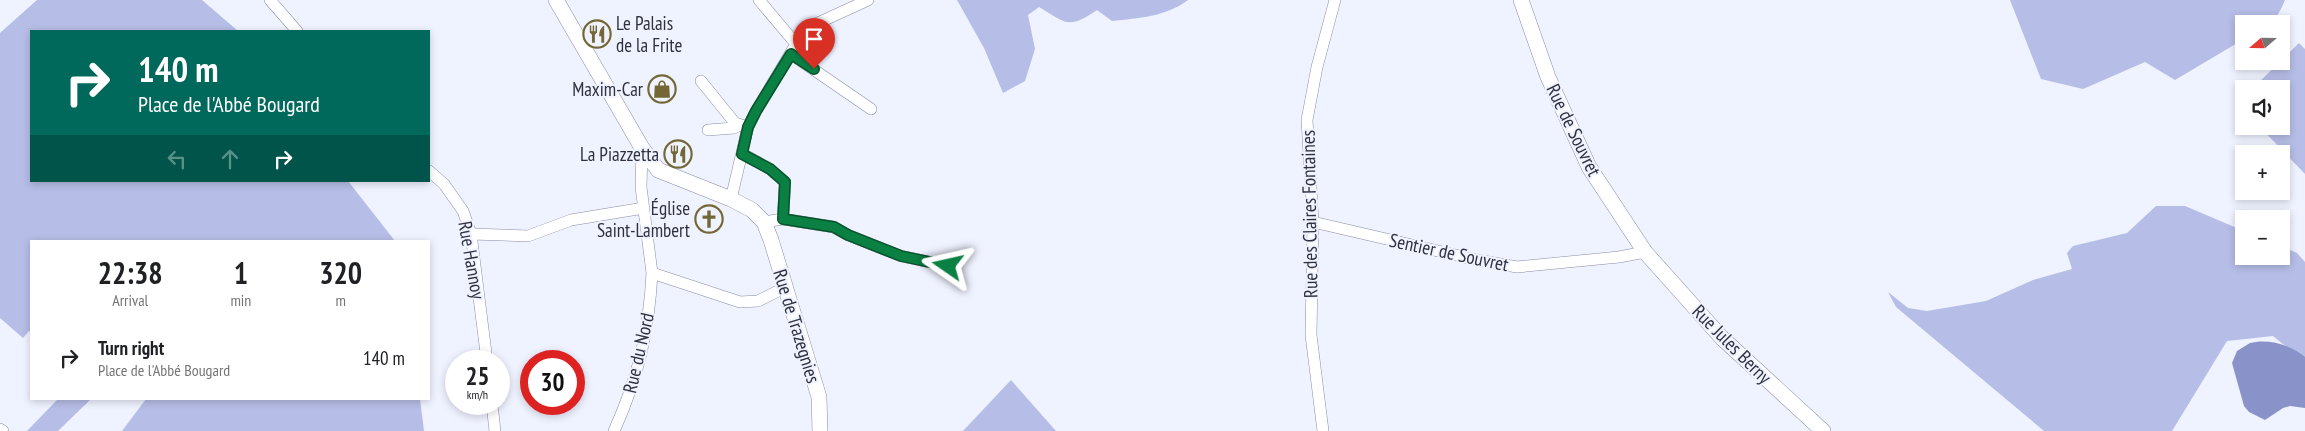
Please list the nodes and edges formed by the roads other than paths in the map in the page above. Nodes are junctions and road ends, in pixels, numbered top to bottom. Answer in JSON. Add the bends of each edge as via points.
{"nodes":[{"id":1,"x":270,"y":0,"type":"edge"},
{"id":2,"x":556,"y":0,"type":"edge"},
{"id":3,"x":759,"y":0,"type":"edge"},
{"id":4,"x":868,"y":0,"type":"edge"},
{"id":5,"x":1335,"y":0,"type":"edge"},
{"id":6,"x":1521,"y":0,"type":"edge"},
{"id":7,"x":296,"y":30,"type":"edge"},
{"id":8,"x":793,"y":49,"type":"junction"},
{"id":9,"x":701,"y":81,"type":"dead end"},
{"id":10,"x":871,"y":109,"type":"dead end"},
{"id":11,"x":744,"y":126,"type":"junction"},
{"id":12,"x":708,"y":130,"type":"dead end"},
{"id":13,"x":642,"y":148,"type":"junction"},
{"id":14,"x":742,"y":154,"type":"junction"},
{"id":15,"x":430,"y":172,"type":"edge"},
{"id":16,"x":731,"y":199,"type":"junction"},
{"id":17,"x":644,"y":208,"type":"junction"},
{"id":18,"x":783,"y":219,"type":"junction"},
{"id":19,"x":764,"y":222,"type":"junction"},
{"id":20,"x":1313,"y":222,"type":"junction"},
{"id":21,"x":471,"y":234,"type":"junction"},
{"id":22,"x":1645,"y":252,"type":"junction"},
{"id":23,"x":948,"y":266,"type":"dead end"},
{"id":24,"x":652,"y":273,"type":"junction"},
{"id":25,"x":786,"y":287,"type":"junction"},
{"id":26,"x":486,"y":350,"type":"edge"},
{"id":27,"x":493,"y":415,"type":"edge"},
{"id":28,"x":495,"y":431,"type":"edge"},
{"id":29,"x":614,"y":431,"type":"edge"},
{"id":30,"x":820,"y":431,"type":"edge"},
{"id":31,"x":1323,"y":431,"type":"edge"},
{"id":32,"x":1823,"y":431,"type":"edge"}],
"edges":[{"from":1,"to":7,"type":"street"},
{"from":2,"to":13,"type":"main road"},
{"from":3,"to":8,"type":"street"},
{"from":4,"to":8,"type":"street","via":[[818,23]]},
{"from":5,"to":20,"type":"street","name":"Rue des Claires Fontaines","via":[[1306,120]]},
{"from":6,"to":22,"type":"main road","name":"Rue de Souvret","via":[[1548,77],[1589,166]]},
{"from":8,"to":10,"type":"street"},
{"from":8,"to":11,"type":"street"},
{"from":9,"to":11,"type":"street","via":[[735,123]]},
{"from":11,"to":12,"type":"street"},
{"from":11,"to":14,"type":"street"},
{"from":13,"to":16,"type":"main road","via":[[658,170]]},
{"from":13,"to":17,"type":"street","name":"Rue du Nord"},
{"from":14,"to":16,"type":"street"},
{"from":14,"to":18,"type":"street","via":[[770,169],[785,182]]},
{"from":15,"to":21,"type":"street","name":"Rue Hannoy","via":[[444,184],[463,211]]},
{"from":16,"to":19,"type":"main road","via":[[752,210]]},
{"from":17,"to":21,"type":"street","via":[[571,220],[528,236]]},
{"from":17,"to":24,"type":"street","name":"Rue du Nord"},
{"from":18,"to":19,"type":"street"},
{"from":18,"to":23,"type":"street","via":[[834,227],[901,256]]},
{"from":19,"to":25,"type":"main road","name":"Rue de Trazegnies"},
{"from":20,"to":22,"type":"street","name":"Sentier de Souvret","via":[[1517,267],[1619,258]]},
{"from":20,"to":31,"type":"street","name":"Rue des Claires Fontaines","via":[[1311,336]]},
{"from":21,"to":26,"type":"street","name":"Rue Hannoy"},
{"from":22,"to":32,"type":"main road","name":"Rue Jules Berny","via":[[1722,338]]},
{"from":24,"to":25,"type":"street","via":[[740,302],[758,301]]},
{"from":24,"to":29,"type":"street","name":"Rue du Nord","via":[[636,378]]},
{"from":25,"to":30,"type":"main road","name":"Rue de Trazegnies","via":[[819,397]]},
{"from":27,"to":28,"type":"street"}]}
